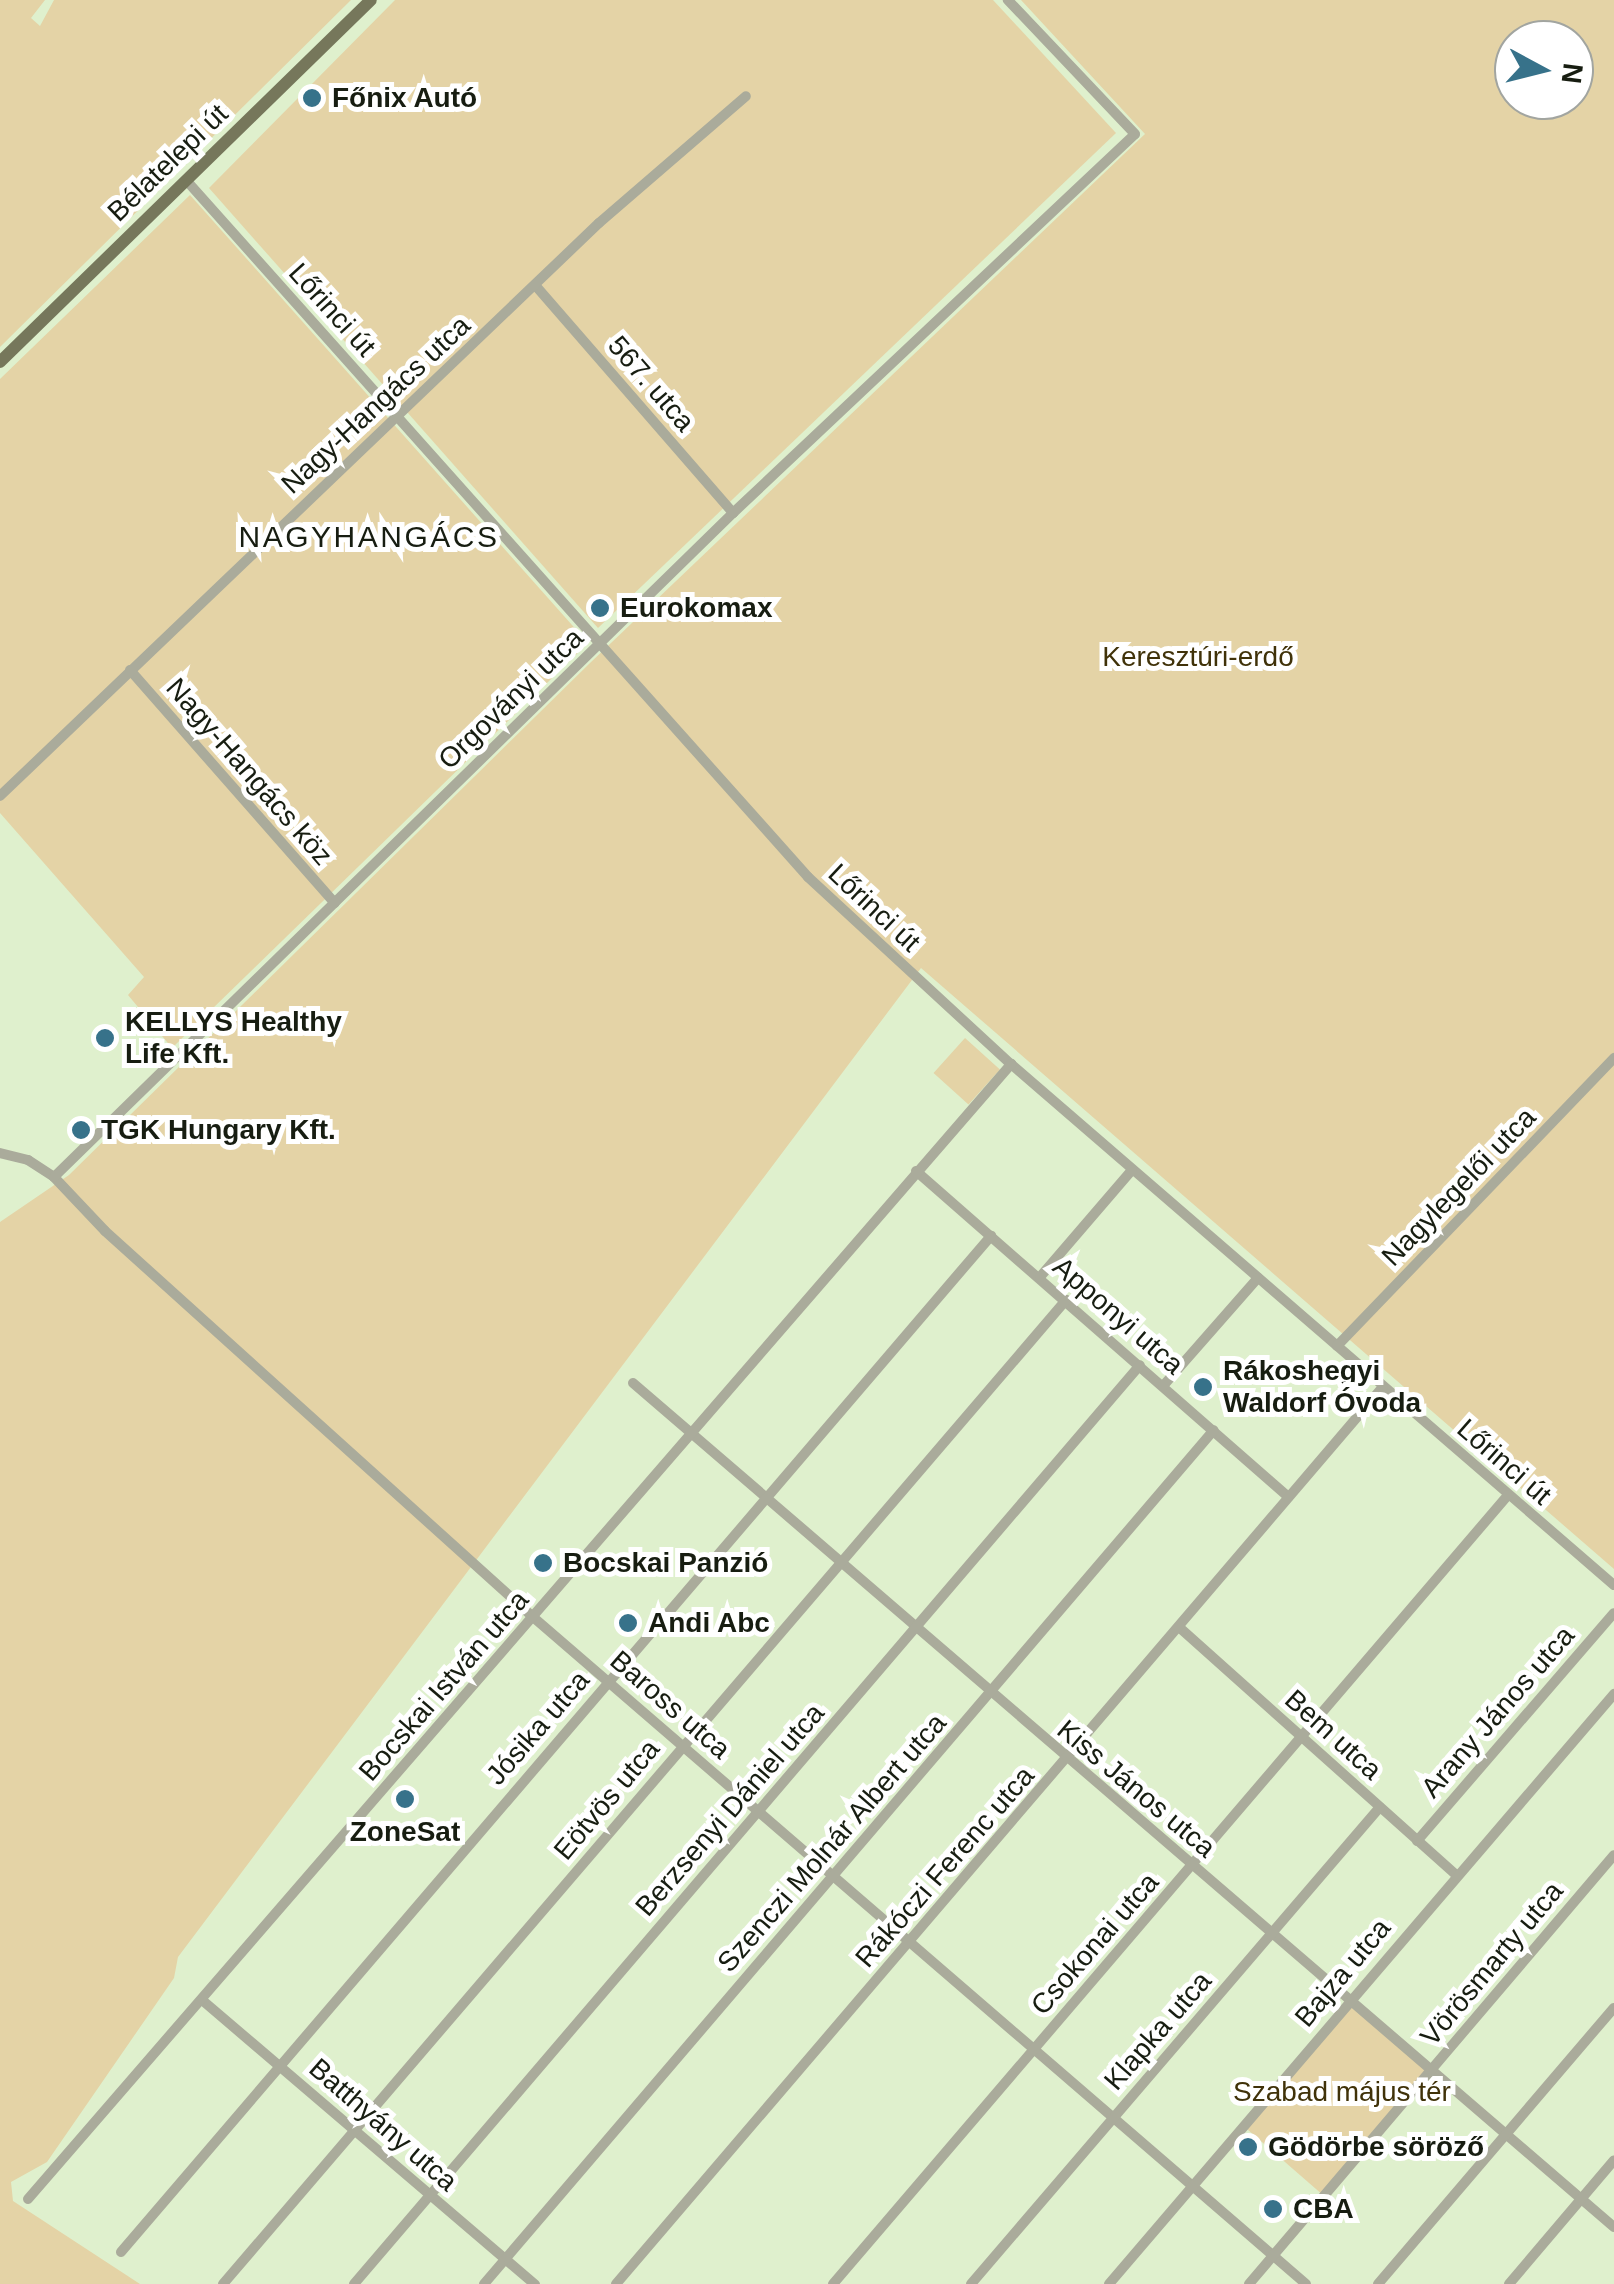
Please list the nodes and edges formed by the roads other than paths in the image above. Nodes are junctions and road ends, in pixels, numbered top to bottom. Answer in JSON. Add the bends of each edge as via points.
{"nodes":[{"id":1,"x":371,"y":0,"type":"edge"},
{"id":2,"x":1008,"y":0,"type":"edge"},
{"id":3,"x":746,"y":96,"type":"dead end"},
{"id":4,"x":186,"y":180,"type":"junction"},
{"id":5,"x":535,"y":285,"type":"junction"},
{"id":6,"x":0,"y":362,"type":"edge"},
{"id":7,"x":396,"y":416,"type":"junction"},
{"id":8,"x":733,"y":513,"type":"junction"},
{"id":9,"x":600,"y":643,"type":"junction"},
{"id":10,"x":130,"y":670,"type":"junction"},
{"id":11,"x":0,"y":796,"type":"edge"},
{"id":12,"x":334,"y":903,"type":"junction"},
{"id":13,"x":1614,"y":1058,"type":"edge"},
{"id":14,"x":1011,"y":1064,"type":"junction"},
{"id":15,"x":0,"y":1152,"type":"edge"},
{"id":16,"x":1132,"y":1170,"type":"junction"},
{"id":17,"x":916,"y":1171,"type":"junction"},
{"id":18,"x":54,"y":1177,"type":"junction"},
{"id":19,"x":991,"y":1236,"type":"junction"},
{"id":20,"x":1040,"y":1278,"type":"junction"},
{"id":21,"x":1258,"y":1278,"type":"junction"},
{"id":22,"x":1066,"y":1300,"type":"junction"},
{"id":23,"x":1337,"y":1346,"type":"junction"},
{"id":24,"x":1140,"y":1365,"type":"junction"},
{"id":25,"x":633,"y":1383,"type":"dead end"},
{"id":26,"x":1163,"y":1386,"type":"junction"},
{"id":27,"x":1383,"y":1387,"type":"junction"},
{"id":28,"x":1214,"y":1430,"type":"junction"},
{"id":29,"x":690,"y":1434,"type":"junction"},
{"id":30,"x":1508,"y":1495,"type":"junction"},
{"id":31,"x":1289,"y":1496,"type":"junction"},
{"id":32,"x":763,"y":1499,"type":"junction"},
{"id":33,"x":840,"y":1565,"type":"junction"},
{"id":34,"x":1614,"y":1585,"type":"edge"},
{"id":35,"x":1614,"y":1613,"type":"edge"},
{"id":36,"x":533,"y":1617,"type":"junction"},
{"id":37,"x":1180,"y":1628,"type":"junction"},
{"id":38,"x":914,"y":1630,"type":"junction"},
{"id":39,"x":608,"y":1682,"type":"junction"},
{"id":40,"x":989,"y":1694,"type":"junction"},
{"id":41,"x":1614,"y":1694,"type":"edge"},
{"id":42,"x":1301,"y":1736,"type":"junction"},
{"id":43,"x":682,"y":1746,"type":"junction"},
{"id":44,"x":1068,"y":1762,"type":"junction"},
{"id":45,"x":1380,"y":1808,"type":"junction"},
{"id":46,"x":758,"y":1811,"type":"junction"},
{"id":47,"x":1417,"y":1841,"type":"junction"},
{"id":48,"x":1614,"y":1856,"type":"edge"},
{"id":49,"x":1192,"y":1866,"type":"junction"},
{"id":50,"x":1456,"y":1875,"type":"junction"},
{"id":51,"x":833,"y":1876,"type":"junction"},
{"id":52,"x":1271,"y":1934,"type":"junction"},
{"id":53,"x":908,"y":1941,"type":"junction"},
{"id":54,"x":202,"y":2000,"type":"junction"},
{"id":55,"x":1350,"y":2000,"type":"junction"},
{"id":56,"x":1614,"y":2008,"type":"edge"},
{"id":57,"x":1034,"y":2050,"type":"junction"},
{"id":58,"x":279,"y":2065,"type":"junction"},
{"id":59,"x":1430,"y":2070,"type":"junction"},
{"id":60,"x":1113,"y":2118,"type":"junction"},
{"id":61,"x":354,"y":2131,"type":"junction"},
{"id":62,"x":1508,"y":2133,"type":"junction"},
{"id":63,"x":1614,"y":2160,"type":"edge"},
{"id":64,"x":1194,"y":2185,"type":"junction"},
{"id":65,"x":430,"y":2196,"type":"junction"},
{"id":66,"x":1582,"y":2198,"type":"junction"},
{"id":67,"x":28,"y":2200,"type":"dead end"},
{"id":68,"x":1614,"y":2226,"type":"edge"},
{"id":69,"x":121,"y":2252,"type":"dead end"},
{"id":70,"x":1274,"y":2256,"type":"junction"},
{"id":71,"x":506,"y":2259,"type":"junction"},
{"id":72,"x":223,"y":2284,"type":"edge"},
{"id":73,"x":354,"y":2284,"type":"edge"},
{"id":74,"x":484,"y":2284,"type":"edge"},
{"id":75,"x":535,"y":2284,"type":"edge"},
{"id":76,"x":616,"y":2284,"type":"edge"},
{"id":77,"x":833,"y":2284,"type":"edge"},
{"id":78,"x":971,"y":2284,"type":"edge"},
{"id":79,"x":1108,"y":2284,"type":"edge"},
{"id":80,"x":1250,"y":2284,"type":"edge"},
{"id":81,"x":1306,"y":2284,"type":"edge"},
{"id":82,"x":1378,"y":2284,"type":"edge"},
{"id":83,"x":1509,"y":2284,"type":"edge"}],
"edges":[{"from":1,"to":4,"type":"main road","name":"Bélatelepi út"},
{"from":2,"to":8,"type":"street","name":"Orgoványi utca","via":[[1134,134]]},
{"from":3,"to":5,"type":"street","name":"Nagy-Hangács utca"},
{"from":4,"to":6,"type":"main road","name":"Bélatelepi út"},
{"from":4,"to":7,"type":"street","name":"Lőrinci út"},
{"from":5,"to":7,"type":"street","name":"Nagy-Hangács utca"},
{"from":5,"to":8,"type":"street","name":"567. utca"},
{"from":7,"to":9,"type":"street","name":"Lőrinci út"},
{"from":7,"to":10,"type":"street","name":"Nagy-Hangács utca"},
{"from":8,"to":9,"type":"street","name":"Orgoványi utca"},
{"from":9,"to":12,"type":"street","name":"Orgoványi utca"},
{"from":9,"to":14,"type":"street","name":"Lőrinci út","via":[[808,877]]},
{"from":10,"to":11,"type":"street","name":"Nagy-Hangács utca"},
{"from":10,"to":12,"type":"street","name":"Nagy-Hangács köz"},
{"from":12,"to":18,"type":"street","name":"Orgoványi utca"},
{"from":13,"to":23,"type":"street","name":"Nagylegelői utca"},
{"from":14,"to":16,"type":"street","name":"Lőrinci út"},
{"from":14,"to":17,"type":"street","name":"Bocskai István utca"},
{"from":15,"to":18,"type":"street","name":"Baross utca"},
{"from":16,"to":20,"type":"street"},
{"from":16,"to":21,"type":"street","name":"Lőrinci út"},
{"from":17,"to":19,"type":"street","name":"Apponyi utca"},
{"from":17,"to":29,"type":"street","name":"Bocskai István utca"},
{"from":18,"to":36,"type":"street","name":"Baross utca","via":[[105,1231]]},
{"from":19,"to":20,"type":"street","name":"Apponyi utca"},
{"from":19,"to":32,"type":"street","name":"Jósika utca"},
{"from":20,"to":22,"type":"street","name":"Apponyi utca"},
{"from":21,"to":23,"type":"street","name":"Lőrinci út"},
{"from":21,"to":26,"type":"street"},
{"from":22,"to":24,"type":"street","name":"Apponyi utca"},
{"from":22,"to":33,"type":"street","name":"Eötvös utca"},
{"from":23,"to":27,"type":"street","name":"Lőrinci út"},
{"from":24,"to":26,"type":"street","name":"Apponyi utca"},
{"from":24,"to":38,"type":"street","name":"Berzsenyi Dániel utca"},
{"from":25,"to":29,"type":"street","name":"Kiss János utca"},
{"from":26,"to":28,"type":"street","name":"Apponyi utca"},
{"from":27,"to":30,"type":"street","name":"Lőrinci út"},
{"from":27,"to":31,"type":"street","name":"Rákóczi Ferenc utca"},
{"from":28,"to":31,"type":"street","name":"Apponyi utca"},
{"from":28,"to":40,"type":"street","name":"Szenczi Molnár Albert utca"},
{"from":29,"to":32,"type":"street","name":"Kiss János utca"},
{"from":29,"to":36,"type":"street","name":"Bocskai István utca"},
{"from":30,"to":34,"type":"street","name":"Lőrinci út"},
{"from":30,"to":42,"type":"street","name":"Csokonai utca"},
{"from":31,"to":37,"type":"street","name":"Rákóczi Ferenc utca"},
{"from":32,"to":33,"type":"street","name":"Kiss János utca"},
{"from":32,"to":39,"type":"street","name":"Jósika utca"},
{"from":33,"to":38,"type":"street","name":"Kiss János utca"},
{"from":33,"to":43,"type":"street","name":"Eötvös utca"},
{"from":35,"to":47,"type":"street","name":"Arany János utca"},
{"from":36,"to":39,"type":"street","name":"Baross utca"},
{"from":36,"to":54,"type":"street","name":"Bocskai István utca"},
{"from":37,"to":42,"type":"street","name":"Bem utca"},
{"from":37,"to":44,"type":"street","name":"Rákóczi Ferenc utca"},
{"from":38,"to":40,"type":"street","name":"Kiss János utca"},
{"from":38,"to":46,"type":"street","name":"Berzsenyi Dániel utca"},
{"from":39,"to":43,"type":"street","name":"Baross utca"},
{"from":39,"to":58,"type":"street","name":"Jósika utca"},
{"from":40,"to":44,"type":"street","name":"Kiss János utca"},
{"from":40,"to":51,"type":"street","name":"Szenczi Molnár Albert utca"},
{"from":41,"to":50,"type":"street","name":"Bajza utca"},
{"from":42,"to":45,"type":"street","name":"Bem utca"},
{"from":42,"to":49,"type":"street","name":"Csokonai utca"},
{"from":43,"to":46,"type":"street","name":"Baross utca"},
{"from":43,"to":61,"type":"street","name":"Eötvös utca"},
{"from":44,"to":49,"type":"street","name":"Kiss János utca"},
{"from":44,"to":53,"type":"street","name":"Rákóczi Ferenc utca"},
{"from":45,"to":47,"type":"street","name":"Bem utca"},
{"from":45,"to":52,"type":"street","name":"Klapka utca"},
{"from":46,"to":51,"type":"street","name":"Baross utca"},
{"from":46,"to":65,"type":"street","name":"Berzsenyi Dániel utca"},
{"from":47,"to":50,"type":"street","name":"Bem utca"},
{"from":48,"to":59,"type":"street","name":"Vörösmarty utca"},
{"from":49,"to":52,"type":"street","name":"Kiss János utca"},
{"from":49,"to":57,"type":"street","name":"Csokonai utca"},
{"from":50,"to":55,"type":"street","name":"Bajza utca"},
{"from":51,"to":53,"type":"street","name":"Baross utca"},
{"from":51,"to":71,"type":"street","name":"Szenczi Molnár Albert utca"},
{"from":52,"to":55,"type":"street","name":"Kiss János utca"},
{"from":52,"to":60,"type":"street","name":"Klapka utca"},
{"from":53,"to":57,"type":"street","name":"Baross utca"},
{"from":53,"to":76,"type":"street","name":"Rákóczi Ferenc utca"},
{"from":54,"to":58,"type":"street","name":"Batthyány utca"},
{"from":54,"to":67,"type":"street","name":"Bocskai István utca"},
{"from":55,"to":59,"type":"street","name":"Kiss János utca"},
{"from":55,"to":64,"type":"street","name":"Bajza utca"},
{"from":56,"to":62,"type":"street"},
{"from":57,"to":60,"type":"street","name":"Baross utca"},
{"from":57,"to":77,"type":"street","name":"Csokonai utca"},
{"from":58,"to":61,"type":"street","name":"Batthyány utca"},
{"from":58,"to":69,"type":"street","name":"Jósika utca"},
{"from":59,"to":62,"type":"street","name":"Kiss János utca"},
{"from":59,"to":70,"type":"street","name":"Vörösmarty utca"},
{"from":60,"to":64,"type":"street","name":"Baross utca"},
{"from":60,"to":78,"type":"street","name":"Klapka utca"},
{"from":61,"to":65,"type":"street","name":"Batthyány utca"},
{"from":61,"to":72,"type":"street","name":"Eötvös utca"},
{"from":62,"to":66,"type":"street","name":"Kiss János utca"},
{"from":62,"to":82,"type":"street"},
{"from":63,"to":66,"type":"street"},
{"from":64,"to":70,"type":"street","name":"Baross utca"},
{"from":64,"to":79,"type":"street","name":"Bajza utca"},
{"from":65,"to":71,"type":"street","name":"Batthyány utca"},
{"from":65,"to":73,"type":"street","name":"Berzsenyi Dániel utca"},
{"from":66,"to":68,"type":"street","name":"Kiss János utca"},
{"from":66,"to":83,"type":"street"},
{"from":70,"to":80,"type":"street","name":"Vörösmarty utca"},
{"from":70,"to":81,"type":"street","name":"Baross utca"},
{"from":71,"to":74,"type":"street","name":"Szenczi Molnár Albert utca"},
{"from":71,"to":75,"type":"street","name":"Batthyány utca"}]}
